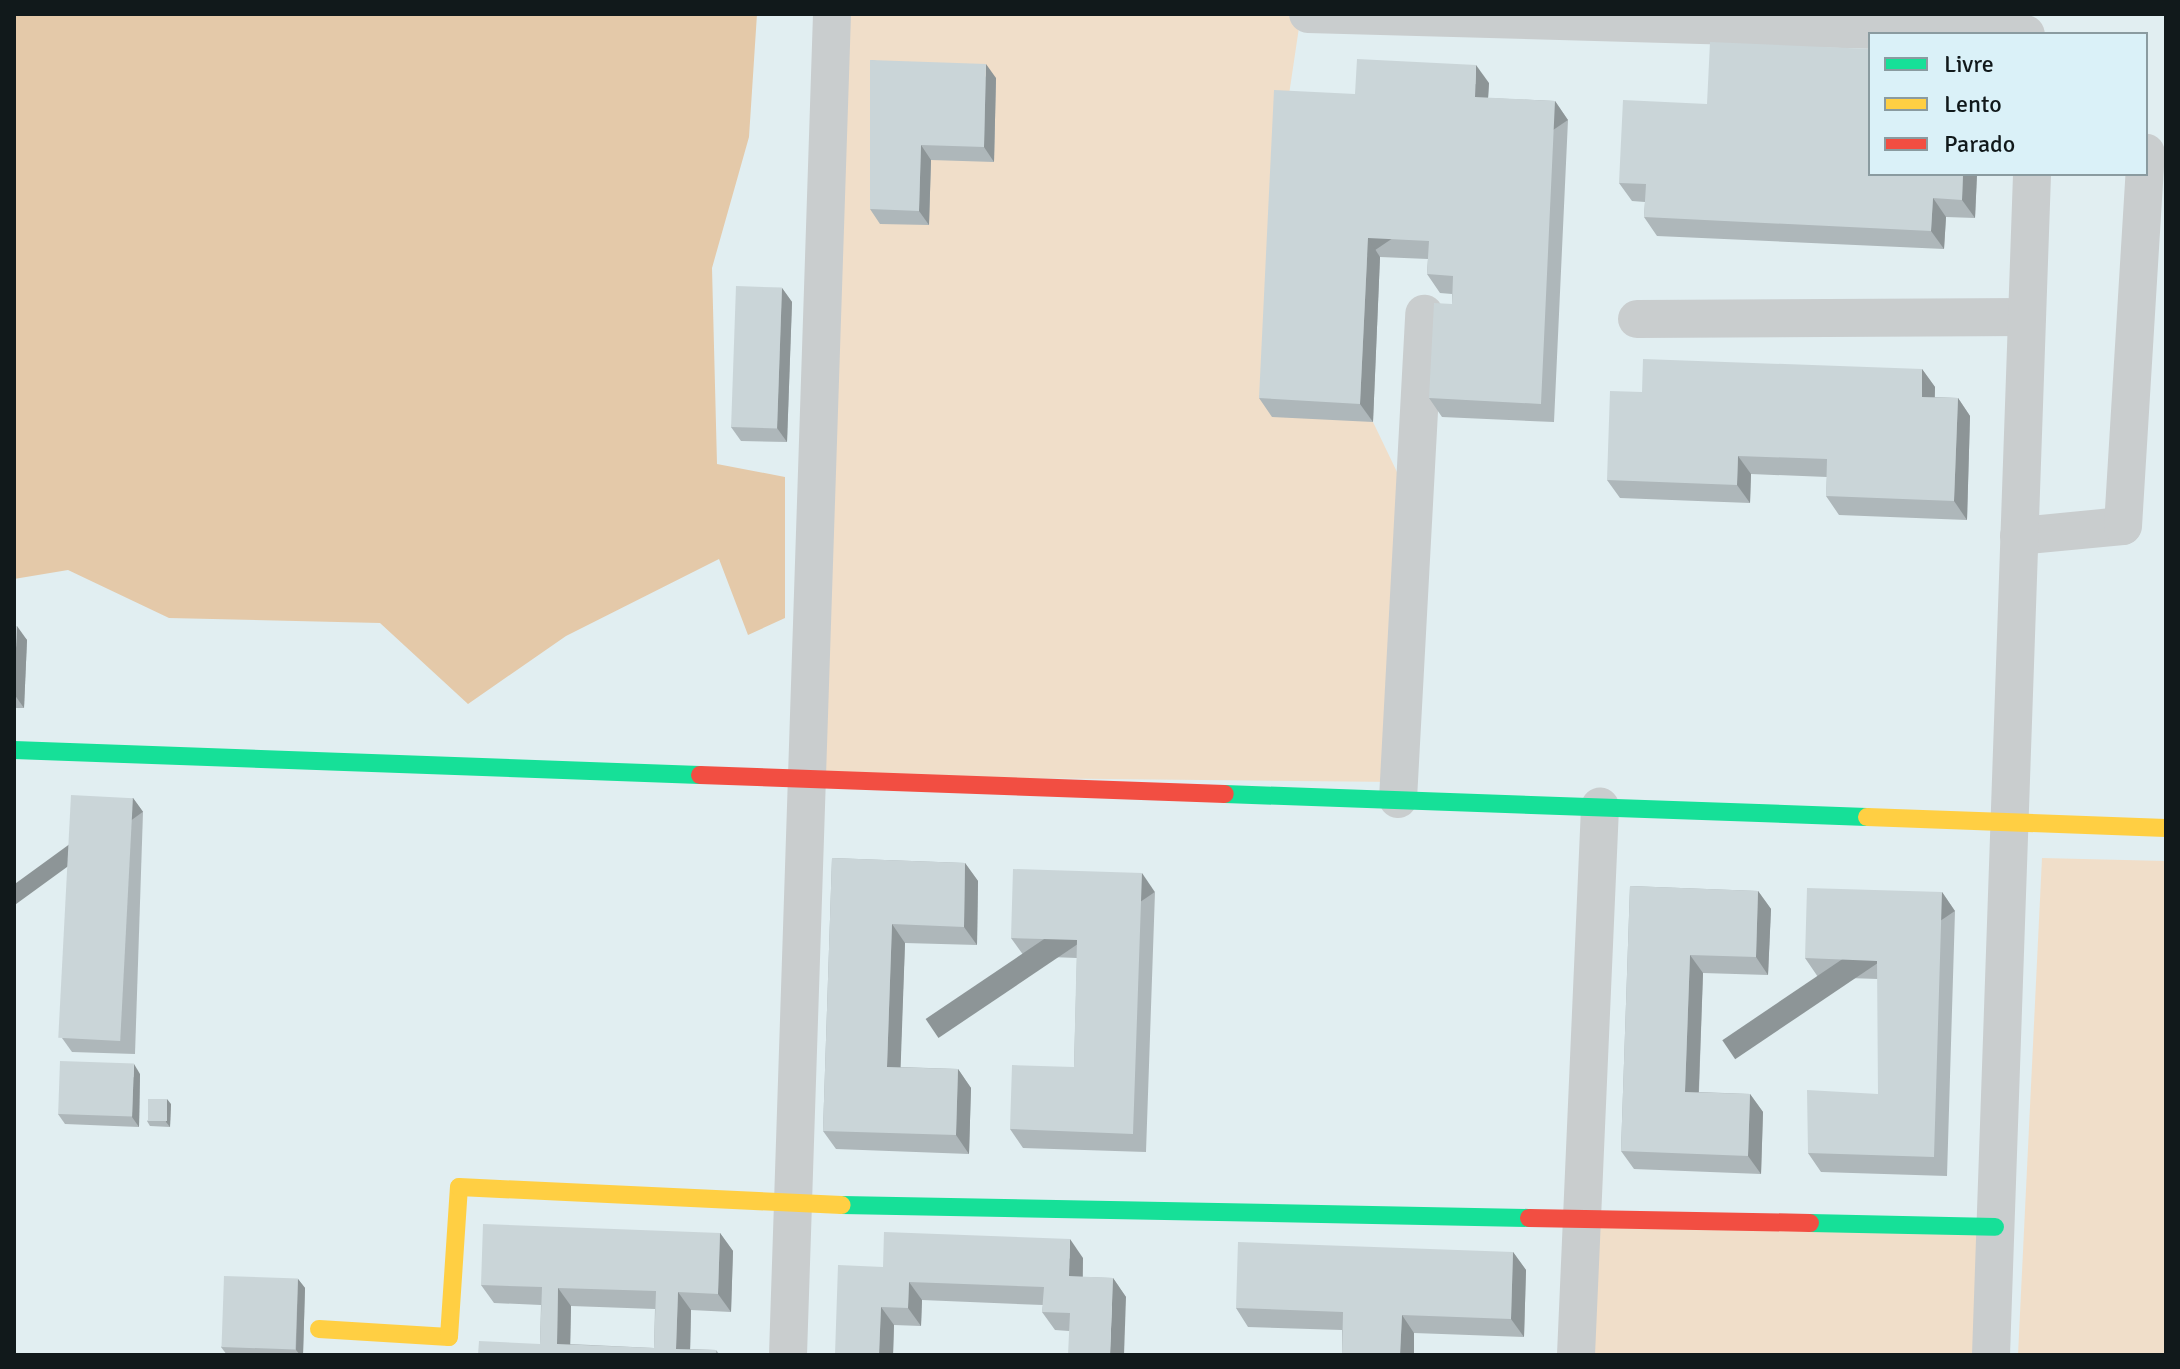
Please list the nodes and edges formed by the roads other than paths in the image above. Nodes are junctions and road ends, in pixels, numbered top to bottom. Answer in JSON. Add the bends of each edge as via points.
{"nodes":[{"id":1,"x":832,"y":14,"type":"edge"},
{"id":2,"x":1308,"y":14,"type":"edge"},
{"id":3,"x":1954,"y":32,"type":"edge"},
{"id":4,"x":2032,"y":176,"type":"edge"},
{"id":5,"x":2145,"y":176,"type":"edge"},
{"id":6,"x":1424,"y":314,"type":"dead end"},
{"id":7,"x":2027,"y":317,"type":"junction"},
{"id":8,"x":1637,"y":319,"type":"dead end"},
{"id":9,"x":2019,"y":536,"type":"junction"},
{"id":10,"x":14,"y":750,"type":"edge"},
{"id":11,"x":810,"y":776,"type":"junction"},
{"id":12,"x":1398,"y":799,"type":"junction"},
{"id":13,"x":1600,"y":807,"type":"junction"},
{"id":14,"x":2009,"y":823,"type":"junction"},
{"id":15,"x":2166,"y":828,"type":"edge"},
{"id":16,"x":793,"y":1204,"type":"junction"},
{"id":17,"x":1578,"y":1221,"type":"junction"},
{"id":18,"x":1995,"y":1227,"type":"junction"},
{"id":19,"x":319,"y":1329,"type":"dead end"},
{"id":20,"x":788,"y":1355,"type":"edge"},
{"id":21,"x":1576,"y":1355,"type":"edge"},
{"id":22,"x":1991,"y":1355,"type":"edge"}],
"edges":[{"from":1,"to":11,"type":"street"},
{"from":2,"to":3,"type":"street"},
{"from":4,"to":7,"type":"street"},
{"from":5,"to":9,"type":"street","via":[[2123,526]]},
{"from":6,"to":12,"type":"street"},
{"from":7,"to":8,"type":"street"},
{"from":7,"to":9,"type":"street"},
{"from":9,"to":14,"type":"street"},
{"from":10,"to":11,"type":"street"},
{"from":11,"to":12,"type":"street"},
{"from":11,"to":16,"type":"street"},
{"from":12,"to":13,"type":"street"},
{"from":13,"to":14,"type":"street"},
{"from":13,"to":17,"type":"street"},
{"from":14,"to":15,"type":"street"},
{"from":14,"to":18,"type":"street"},
{"from":16,"to":17,"type":"street"},
{"from":16,"to":19,"type":"street","via":[[459,1187],[449,1337]]},
{"from":16,"to":20,"type":"street"},
{"from":17,"to":18,"type":"street"},
{"from":17,"to":21,"type":"street"},
{"from":18,"to":22,"type":"street"}]}
